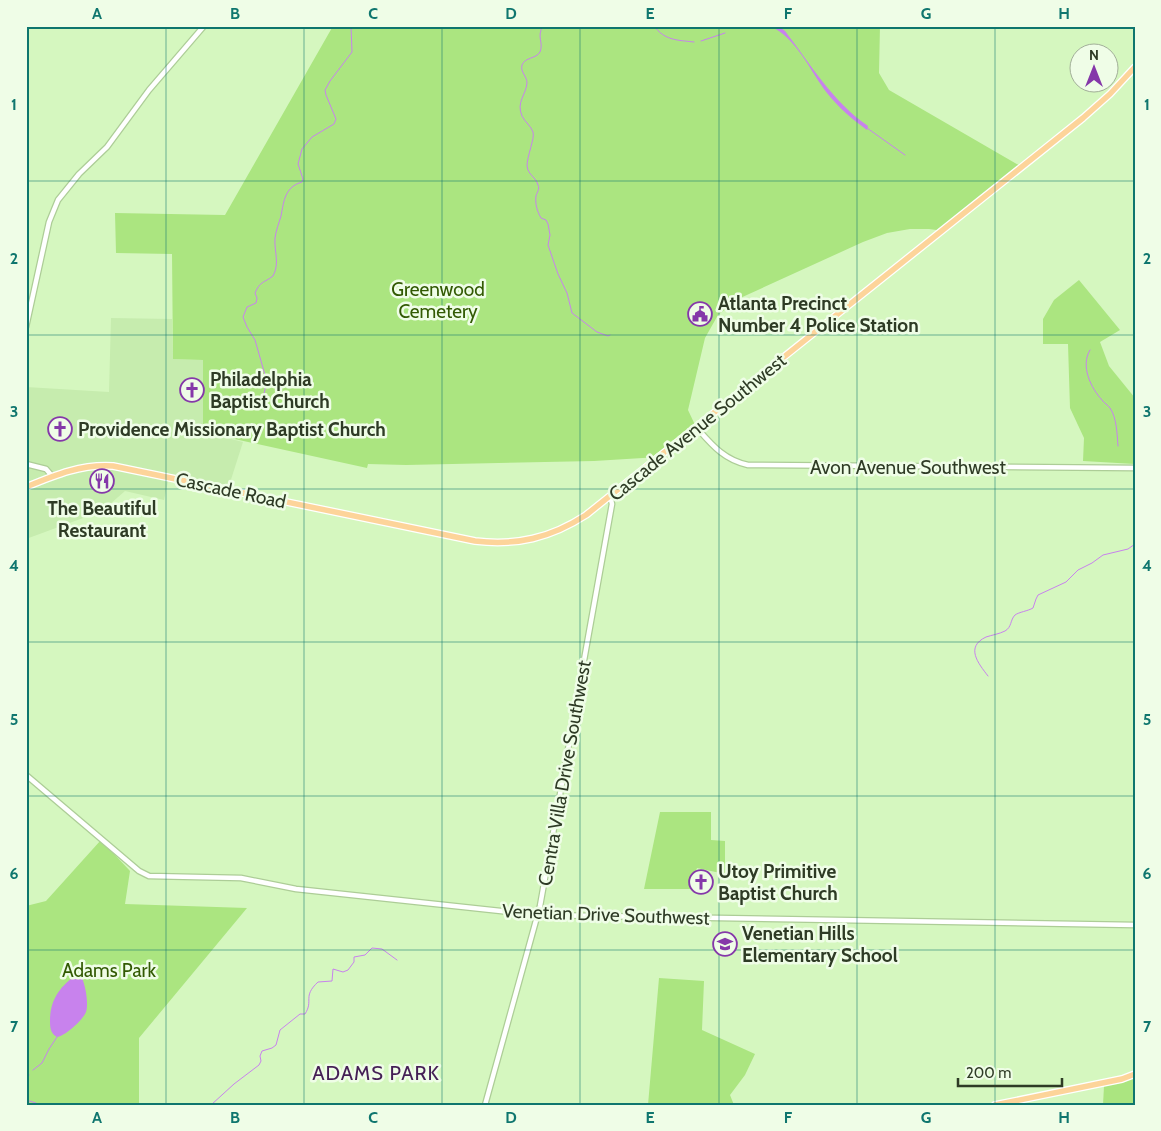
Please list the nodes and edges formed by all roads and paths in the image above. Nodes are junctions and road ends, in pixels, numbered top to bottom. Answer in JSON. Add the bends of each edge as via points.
{"nodes":[{"id":1,"x":204,"y":26,"type":"edge"},
{"id":2,"x":1135,"y":67,"type":"edge"},
{"id":3,"x":26,"y":327,"type":"edge"},
{"id":4,"x":696,"y":427,"type":"junction"},
{"id":5,"x":26,"y":464,"type":"edge"},
{"id":6,"x":1135,"y":468,"type":"edge"},
{"id":7,"x":52,"y":476,"type":"junction"},
{"id":8,"x":26,"y":487,"type":"edge"},
{"id":9,"x":610,"y":496,"type":"junction"},
{"id":10,"x":438,"y":533,"type":"joint"},
{"id":11,"x":26,"y":775,"type":"edge"},
{"id":12,"x":538,"y":915,"type":"junction"},
{"id":13,"x":1135,"y":925,"type":"edge"},
{"id":14,"x":1135,"y":1074,"type":"edge"},
{"id":15,"x":1013,"y":1103,"type":"edge"},
{"id":16,"x":485,"y":1105,"type":"edge"},
{"id":17,"x":995,"y":1105,"type":"edge"}],
"edges":[{"from":1,"to":3,"type":"street","via":[[107,147],[58,200],[47,231]]},
{"from":2,"to":4,"type":"main road","name":"Cascade Avenue Southwest","via":[[1083,118]]},
{"from":4,"to":6,"type":"street","name":"Avon Avenue Southwest","via":[[729,459],[748,465]]},
{"from":4,"to":9,"type":"main road","name":"Cascade Avenue Southwest"},
{"from":5,"to":7,"type":"street","via":[[46,469]]},
{"from":7,"to":8,"type":"main road","name":"Cascade Road"},
{"from":7,"to":10,"type":"main road","name":"Cascade Road","via":[[90,466],[122,467]]},
{"from":9,"to":10,"type":"main road","name":"Cascade Avenue Southwest","via":[[571,525],[533,540],[492,543]]},
{"from":9,"to":12,"type":"street","name":"Centra Villa Drive Southwest","via":[[612,504]]},
{"from":11,"to":12,"type":"street","name":"Venetian Drive Southwest","via":[[149,876],[241,878],[296,889]]},
{"from":12,"to":13,"type":"street","name":"Venetian Drive Southwest"},
{"from":12,"to":16,"type":"street","name":"Centra Villa Drive Southwest"},
{"from":14,"to":15,"type":"main road"},
{"from":15,"to":17,"type":"main road"}]}
